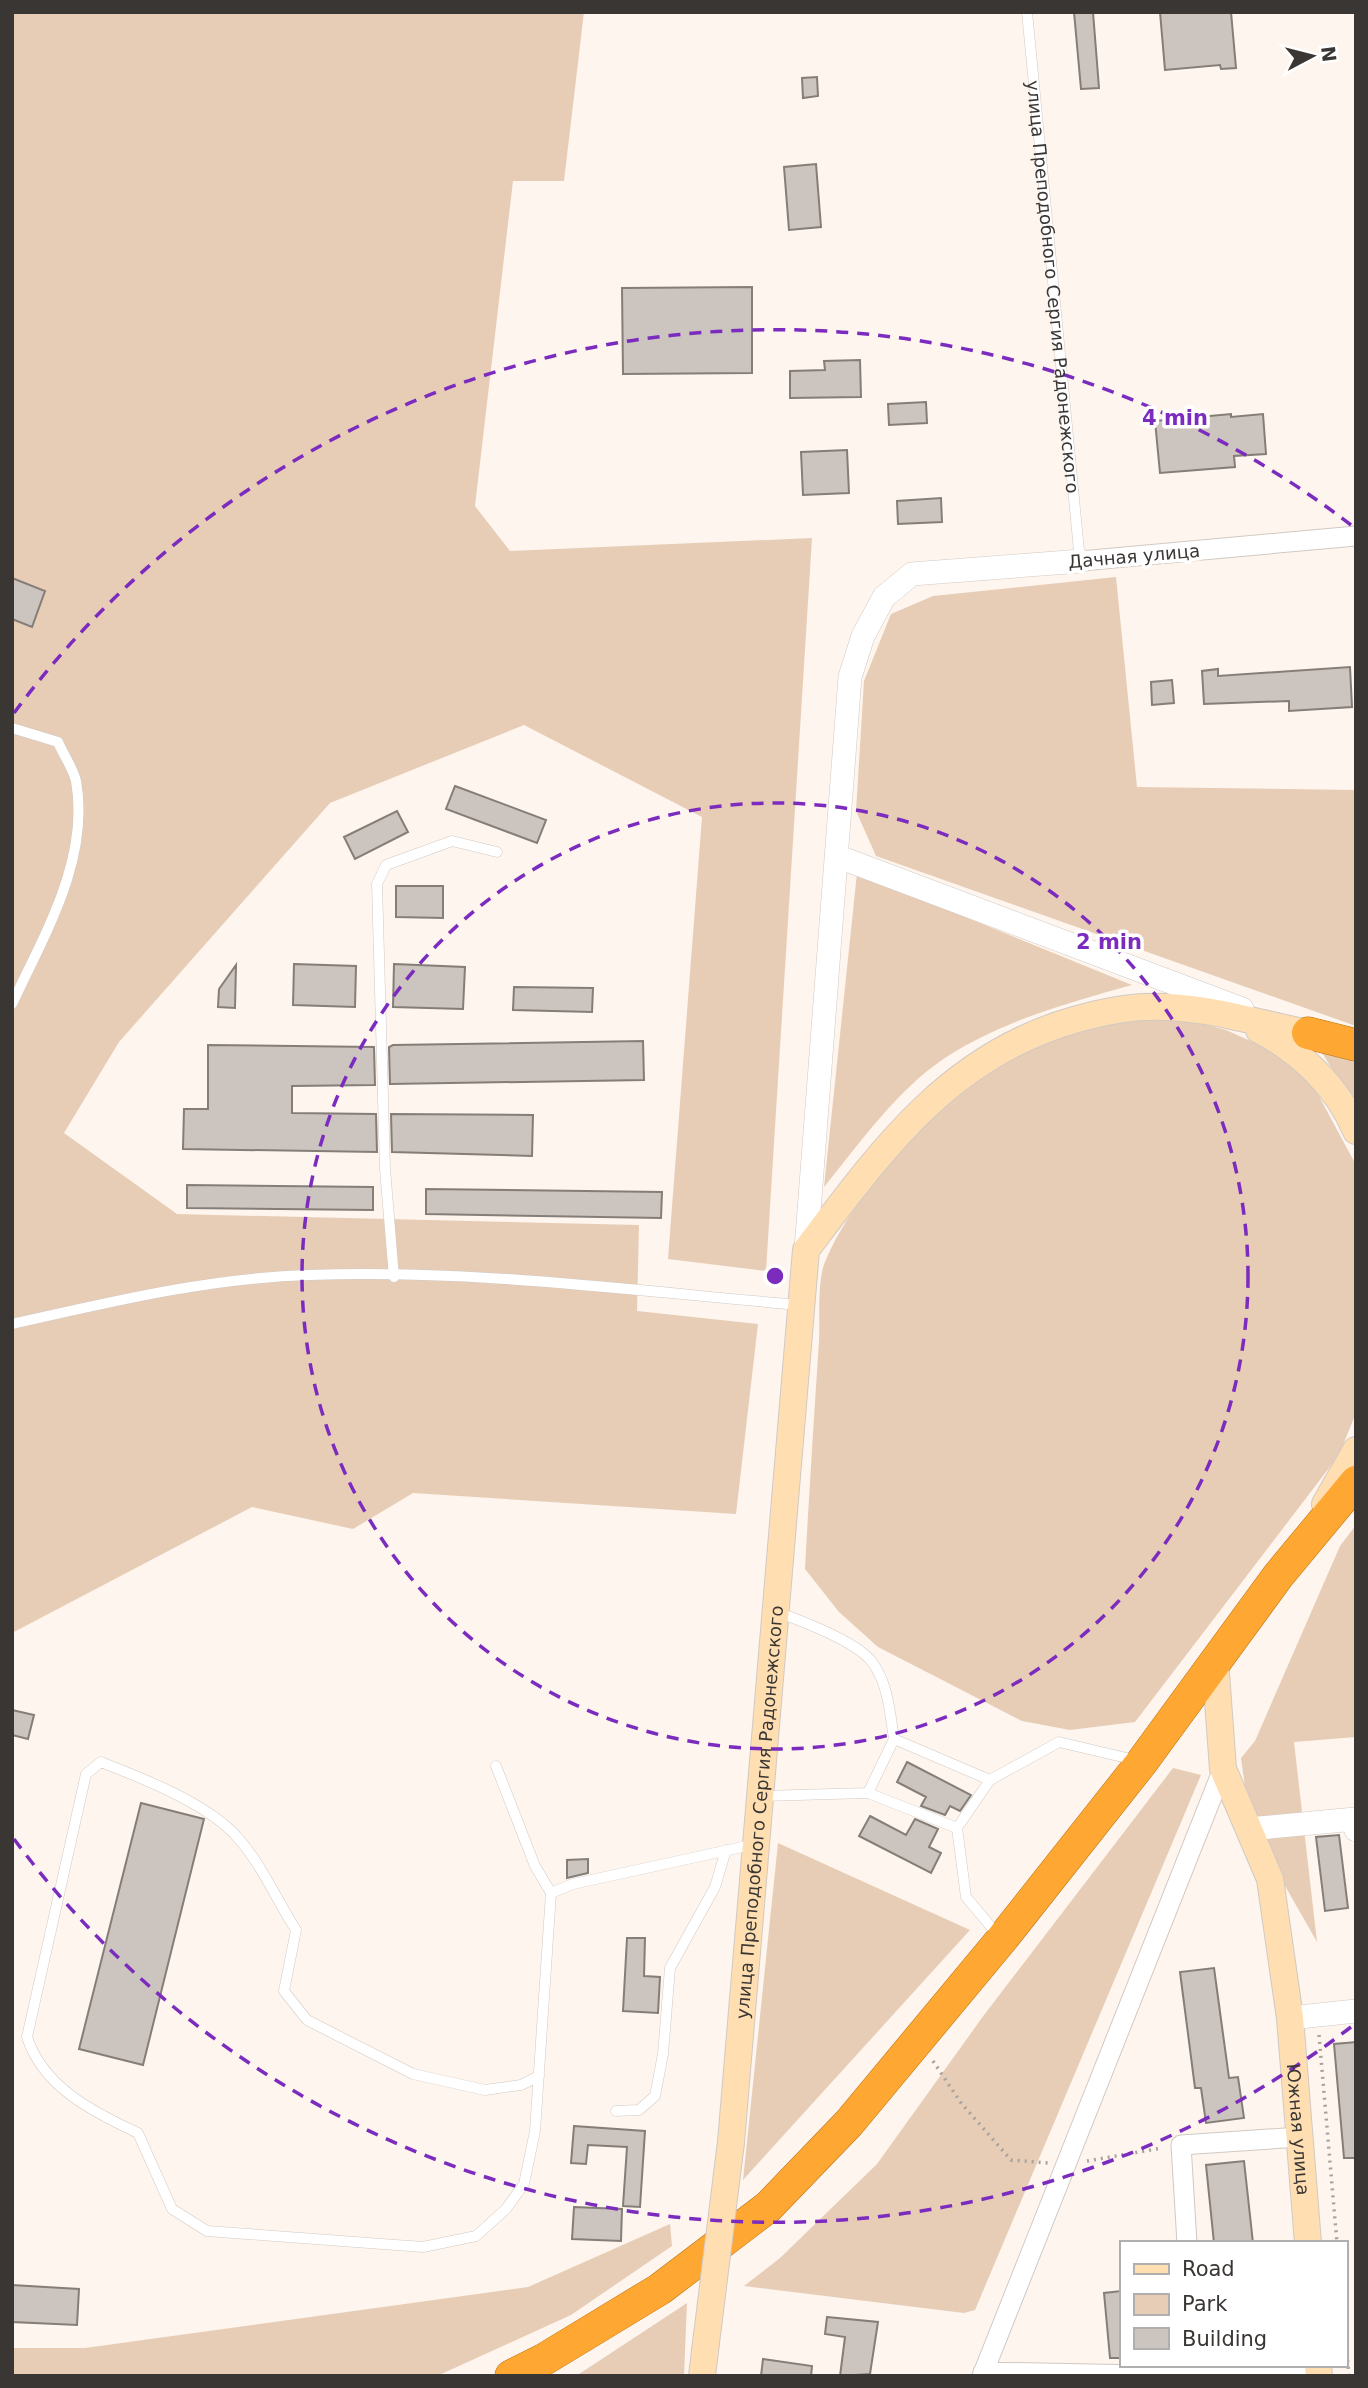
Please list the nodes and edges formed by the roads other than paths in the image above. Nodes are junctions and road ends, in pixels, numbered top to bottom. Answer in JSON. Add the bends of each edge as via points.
{"nodes":[{"id":1,"x":1027,"y":12,"type":"edge"},
{"id":2,"x":1356,"y":536,"type":"edge"},
{"id":3,"x":1081,"y":561,"type":"junction"},
{"id":4,"x":12,"y":727,"type":"edge"},
{"id":5,"x":497,"y":852,"type":"dead end"},
{"id":6,"x":839,"y":857,"type":"junction"},
{"id":7,"x":1145,"y":974,"type":"junction"},
{"id":8,"x":12,"y":1004,"type":"edge"},
{"id":9,"x":1212,"y":1012,"type":"junction"},
{"id":10,"x":1239,"y":1020,"type":"junction"},
{"id":11,"x":1308,"y":1033,"type":"junction"},
{"id":12,"x":1356,"y":1045,"type":"edge"},
{"id":13,"x":1356,"y":1130,"type":"edge"},
{"id":14,"x":806,"y":1250,"type":"junction"},
{"id":15,"x":394,"y":1276,"type":"junction"},
{"id":16,"x":800,"y":1305,"type":"junction"},
{"id":17,"x":12,"y":1324,"type":"edge"},
{"id":18,"x":1356,"y":1451,"type":"edge"},
{"id":19,"x":1356,"y":1482,"type":"edge"},
{"id":20,"x":1278,"y":1576,"type":"junction"},
{"id":21,"x":775,"y":1611,"type":"junction"},
{"id":22,"x":1215,"y":1660,"type":"junction"},
{"id":23,"x":894,"y":1739,"type":"junction"},
{"id":24,"x":1142,"y":1762,"type":"junction"},
{"id":25,"x":496,"y":1766,"type":"dead end"},
{"id":26,"x":1223,"y":1769,"type":"junction"},
{"id":27,"x":990,"y":1780,"type":"junction"},
{"id":28,"x":868,"y":1793,"type":"junction"},
{"id":29,"x":760,"y":1796,"type":"junction"},
{"id":30,"x":957,"y":1828,"type":"junction"},
{"id":31,"x":1249,"y":1829,"type":"junction"},
{"id":32,"x":1356,"y":1830,"type":"edge"},
{"id":33,"x":756,"y":1844,"type":"junction"},
{"id":34,"x":726,"y":1850,"type":"junction"},
{"id":35,"x":551,"y":1893,"type":"junction"},
{"id":36,"x":1002,"y":1939,"type":"junction"},
{"id":37,"x":1356,"y":2011,"type":"edge"},
{"id":38,"x":1290,"y":2018,"type":"junction"},
{"id":39,"x":539,"y":2077,"type":"junction"},
{"id":40,"x":616,"y":2111,"type":"dead end"},
{"id":41,"x":1300,"y":2137,"type":"junction"},
{"id":42,"x":1187,"y":2241,"type":"edge"},
{"id":43,"x":1308,"y":2241,"type":"edge"},
{"id":44,"x":704,"y":2364,"type":"edge"},
{"id":45,"x":1319,"y":2370,"type":"edge"},
{"id":46,"x":1195,"y":2372,"type":"edge"},
{"id":47,"x":983,"y":2374,"type":"edge"},
{"id":48,"x":1066,"y":2374,"type":"edge"},
{"id":49,"x":511,"y":2376,"type":"edge"}],
"edges":[{"from":1,"to":3,"type":"lane","name":"улица Преподобного Сергия Радонежского"},
{"from":2,"to":3,"type":"street","name":"Дачная улица"},
{"from":3,"to":6,"type":"street","name":"Дачная улица","via":[[912,574],[884,597],[863,636],[850,677]]},
{"from":4,"to":8,"type":"lane","via":[[58,742],[75,779],[78,822],[66,887]]},
{"from":5,"to":15,"type":"lane","via":[[453,841],[386,865],[377,884],[385,1169]]},
{"from":6,"to":7,"type":"street"},
{"from":6,"to":14,"type":"street"},
{"from":7,"to":9,"type":"street"},
{"from":7,"to":11,"type":"street"},
{"from":9,"to":10,"type":"main road"},
{"from":9,"to":14,"type":"main road","via":[[1127,1007],[1046,1028],[996,1052],[936,1094],[884,1147]]},
{"from":10,"to":11,"type":"main road"},
{"from":10,"to":13,"type":"main road","via":[[1307,1062]]},
{"from":11,"to":12,"type":"highway"},
{"from":14,"to":16,"type":"main road","name":"улица Преподобного Сергия Радонежского"},
{"from":15,"to":16,"type":"lane","via":[[483,1278]]},
{"from":15,"to":17,"type":"lane","via":[[309,1275],[176,1287]]},
{"from":16,"to":21,"type":"main road","name":"улица Преподобного Сергия Радонежского"},
{"from":18,"to":20,"type":"main road"},
{"from":19,"to":20,"type":"highway"},
{"from":20,"to":22,"type":"highway"},
{"from":21,"to":23,"type":"lane","via":[[824,1630],[871,1661],[887,1693]]},
{"from":21,"to":29,"type":"main road","name":"улица Преподобного Сергия Радонежского"},
{"from":22,"to":24,"type":"highway"},
{"from":22,"to":26,"type":"main road","name":"Южная улица"},
{"from":23,"to":27,"type":"lane"},
{"from":23,"to":28,"type":"lane"},
{"from":24,"to":27,"type":"lane","via":[[1059,1742]]},
{"from":24,"to":36,"type":"highway"},
{"from":25,"to":35,"type":"lane","via":[[535,1866]]},
{"from":26,"to":31,"type":"main road","name":"Южная улица"},
{"from":26,"to":47,"type":"street"},
{"from":27,"to":30,"type":"lane"},
{"from":28,"to":29,"type":"lane"},
{"from":28,"to":30,"type":"lane"},
{"from":29,"to":33,"type":"main road","name":"улица Преподобного Сергия Радонежского"},
{"from":30,"to":36,"type":"lane","via":[[966,1897]]},
{"from":31,"to":32,"type":"street","via":[[1355,1819]]},
{"from":31,"to":38,"type":"main road","name":"Южная улица","via":[[1270,1879]]},
{"from":33,"to":34,"type":"lane"},
{"from":33,"to":44,"type":"main road","name":"улица Преподобного Сергия Радонежского","bridge":true,"via":[[731,2141]]},
{"from":34,"to":35,"type":"lane"},
{"from":34,"to":40,"type":"lane","via":[[715,1887],[670,1968],[663,2054],[654,2096],[639,2110]]},
{"from":35,"to":39,"type":"lane"},
{"from":36,"to":49,"type":"highway","via":[[849,2123],[768,2207],[660,2289]]},
{"from":37,"to":38,"type":"street"},
{"from":38,"to":41,"type":"main road","name":"Южная улица"},
{"from":39,"to":39,"type":"lane","via":[[535,2131],[524,2184],[506,2210],[476,2236],[423,2247],[207,2231],[172,2208],[138,2133],[89,2110],[33,2057],[27,2037],[86,1774],[101,1762],[128,1772],[185,1798],[238,1837],[296,1930],[284,1992],[307,2020],[413,2074],[485,2090],[521,2085]]},
{"from":41,"to":42,"type":"street","via":[[1181,2145]]},
{"from":41,"to":43,"type":"main road","name":"Южная улица"},
{"from":45,"to":46,"type":"street"},
{"from":46,"to":48,"type":"street"},
{"from":47,"to":48,"type":"street"}]}
